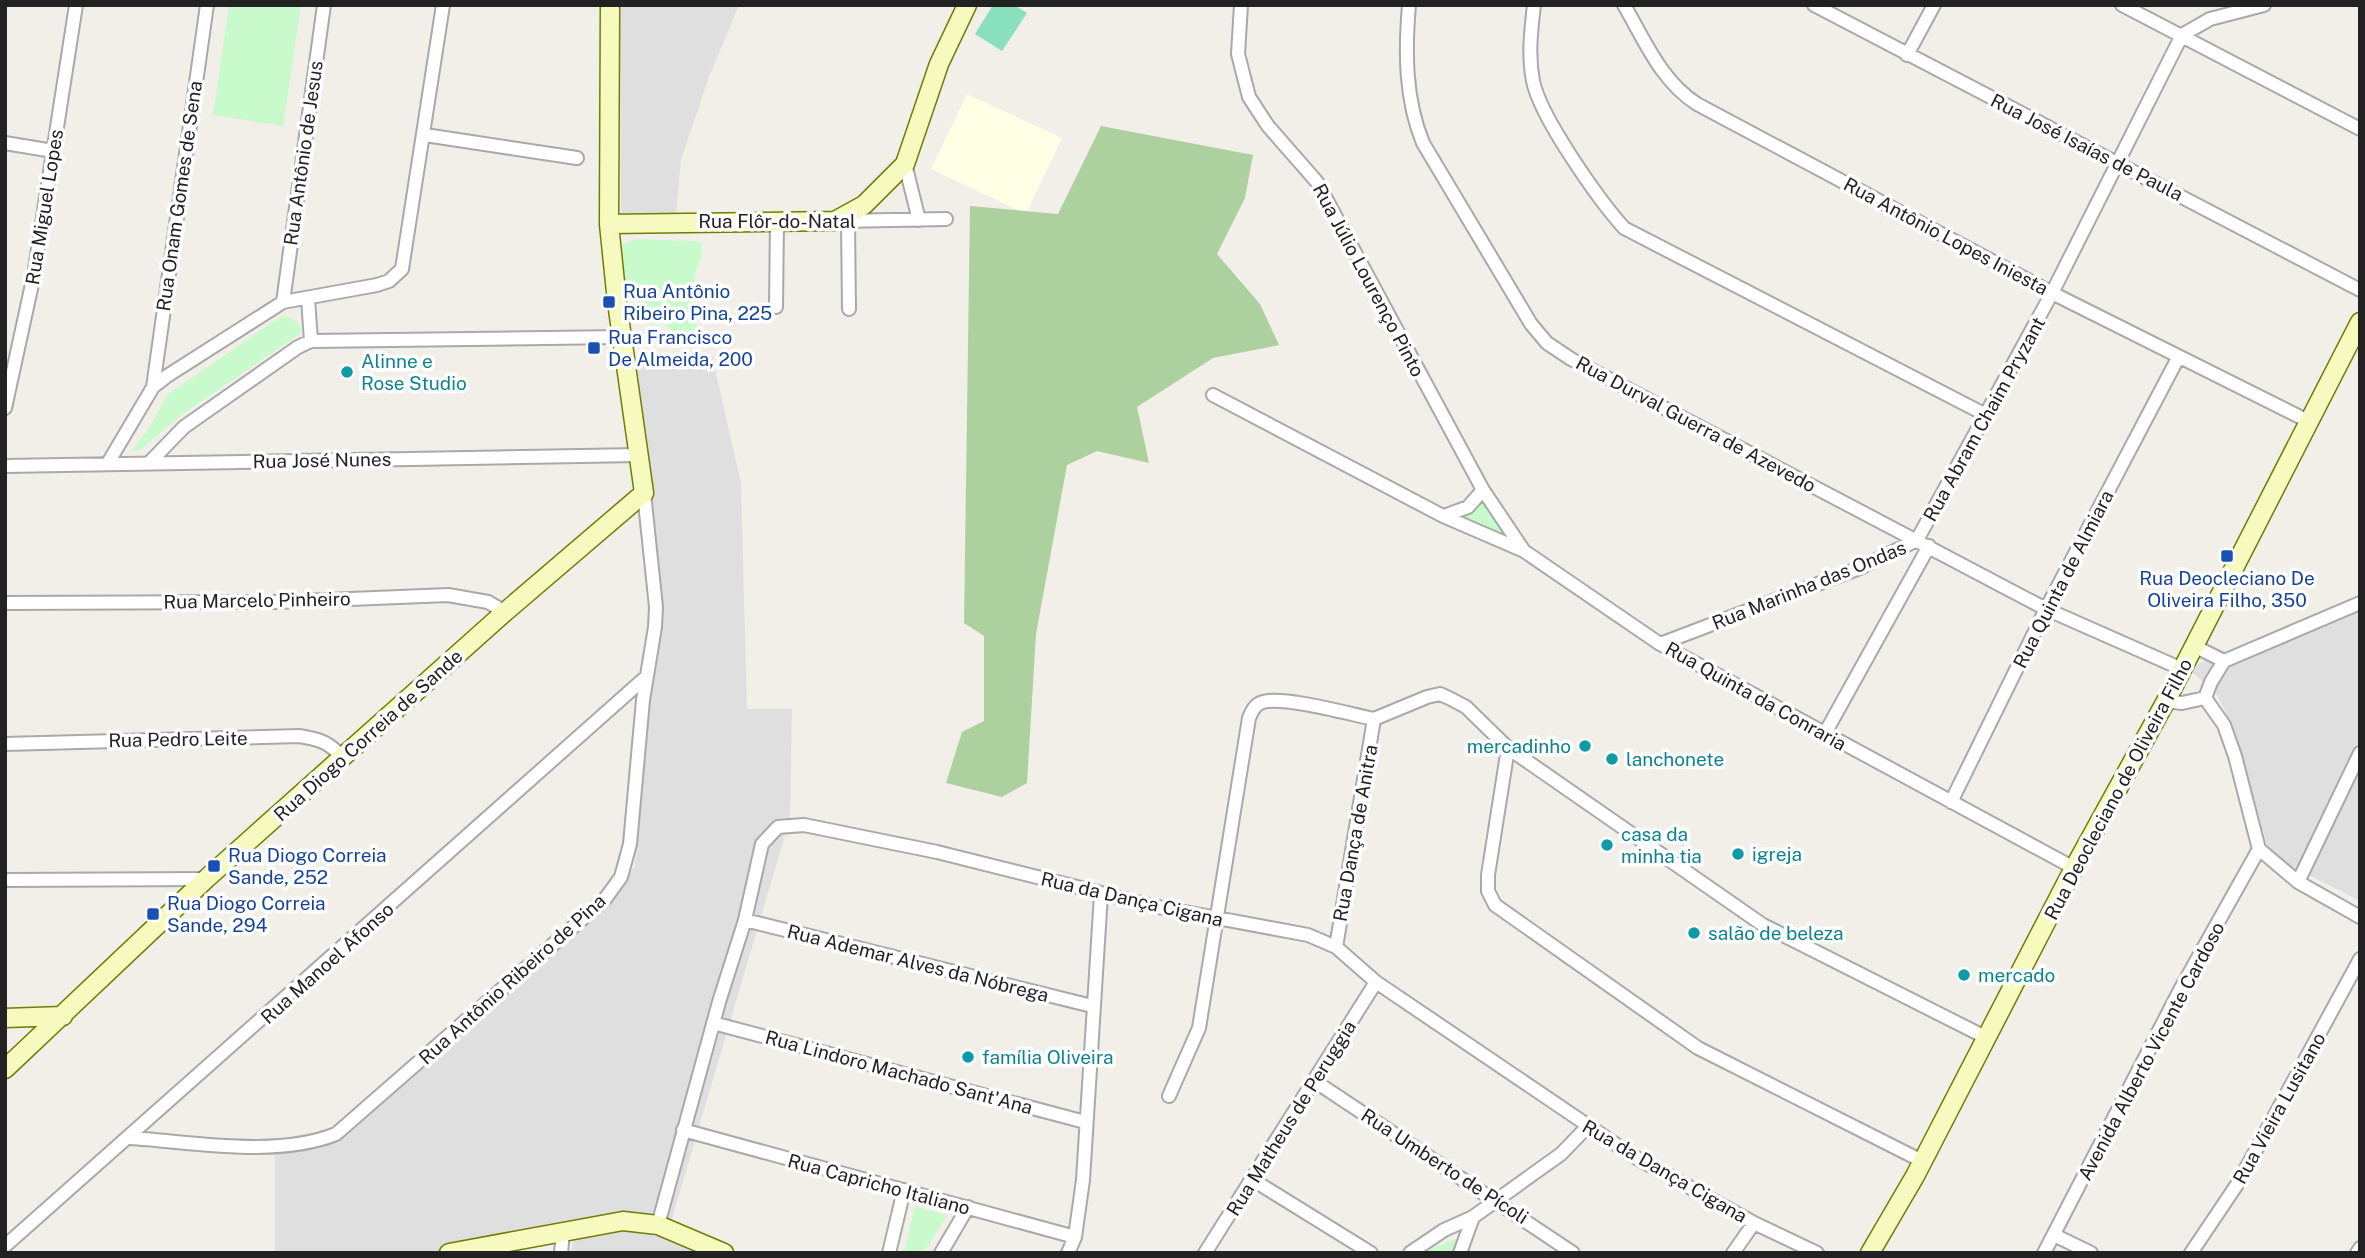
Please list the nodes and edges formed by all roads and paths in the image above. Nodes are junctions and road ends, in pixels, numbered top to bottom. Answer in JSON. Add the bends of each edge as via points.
{"nodes":[{"id":1,"x":76,"y":5,"type":"edge"},
{"id":2,"x":207,"y":5,"type":"edge"},
{"id":3,"x":324,"y":5,"type":"edge"},
{"id":4,"x":443,"y":5,"type":"edge"},
{"id":5,"x":610,"y":5,"type":"edge"},
{"id":6,"x":967,"y":5,"type":"edge"},
{"id":7,"x":1241,"y":5,"type":"edge"},
{"id":8,"x":1409,"y":5,"type":"edge"},
{"id":9,"x":1535,"y":5,"type":"edge"},
{"id":10,"x":1624,"y":5,"type":"edge"},
{"id":11,"x":1934,"y":5,"type":"edge"},
{"id":12,"x":2122,"y":5,"type":"edge"},
{"id":13,"x":2264,"y":5,"type":"edge"},
{"id":14,"x":1817,"y":6,"type":"edge"},
{"id":15,"x":2182,"y":35,"type":"junction"},
{"id":16,"x":1907,"y":55,"type":"junction"},
{"id":17,"x":2360,"y":129,"type":"edge"},
{"id":18,"x":425,"y":135,"type":"junction"},
{"id":19,"x":5,"y":143,"type":"edge"},
{"id":20,"x":53,"y":151,"type":"junction"},
{"id":21,"x":577,"y":158,"type":"dead end"},
{"id":22,"x":2118,"y":162,"type":"junction"},
{"id":23,"x":905,"y":164,"type":"junction"},
{"id":24,"x":946,"y":219,"type":"dead end"},
{"id":25,"x":919,"y":220,"type":"junction"},
{"id":26,"x":777,"y":221,"type":"junction"},
{"id":27,"x":842,"y":221,"type":"junction"},
{"id":28,"x":609,"y":224,"type":"junction"},
{"id":29,"x":2360,"y":290,"type":"edge"},
{"id":30,"x":2052,"y":293,"type":"junction"},
{"id":31,"x":308,"y":299,"type":"junction"},
{"id":32,"x":283,"y":302,"type":"junction"},
{"id":33,"x":776,"y":307,"type":"dead end"},
{"id":34,"x":849,"y":309,"type":"dead end"},
{"id":35,"x":2360,"y":322,"type":"edge"},
{"id":36,"x":622,"y":337,"type":"junction"},
{"id":37,"x":312,"y":341,"type":"junction"},
{"id":38,"x":2178,"y":358,"type":"junction"},
{"id":39,"x":153,"y":387,"type":"junction"},
{"id":40,"x":1213,"y":395,"type":"dead end"},
{"id":41,"x":5,"y":408,"type":"edge"},
{"id":42,"x":1988,"y":416,"type":"junction"},
{"id":43,"x":2308,"y":421,"type":"junction"},
{"id":44,"x":639,"y":455,"type":"junction"},
{"id":45,"x":108,"y":463,"type":"junction"},
{"id":46,"x":149,"y":463,"type":"junction"},
{"id":47,"x":5,"y":466,"type":"edge"},
{"id":48,"x":1483,"y":490,"type":"junction"},
{"id":49,"x":644,"y":493,"type":"junction"},
{"id":50,"x":1443,"y":516,"type":"junction"},
{"id":51,"x":1917,"y":540,"type":"junction"},
{"id":52,"x":1930,"y":546,"type":"junction"},
{"id":53,"x":1524,"y":551,"type":"junction"},
{"id":54,"x":5,"y":603,"type":"edge"},
{"id":55,"x":2360,"y":603,"type":"edge"},
{"id":56,"x":2046,"y":609,"type":"junction"},
{"id":57,"x":505,"y":612,"type":"junction"},
{"id":58,"x":1661,"y":644,"type":"junction"},
{"id":59,"x":2194,"y":646,"type":"junction"},
{"id":60,"x":2224,"y":661,"type":"junction"},
{"id":61,"x":2182,"y":669,"type":"junction"},
{"id":62,"x":646,"y":677,"type":"junction"},
{"id":63,"x":2205,"y":698,"type":"junction"},
{"id":64,"x":2166,"y":701,"type":"junction"},
{"id":65,"x":1374,"y":719,"type":"junction"},
{"id":66,"x":1824,"y":735,"type":"junction"},
{"id":67,"x":5,"y":744,"type":"edge"},
{"id":68,"x":1508,"y":748,"type":"junction"},
{"id":69,"x":2360,"y":753,"type":"edge"},
{"id":70,"x":343,"y":758,"type":"junction"},
{"id":71,"x":1951,"y":802,"type":"junction"},
{"id":72,"x":2259,"y":849,"type":"junction"},
{"id":73,"x":2074,"y":868,"type":"junction"},
{"id":74,"x":206,"y":879,"type":"junction"},
{"id":75,"x":5,"y":880,"type":"edge"},
{"id":76,"x":2298,"y":882,"type":"junction"},
{"id":77,"x":1101,"y":894,"type":"junction"},
{"id":78,"x":2360,"y":917,"type":"edge"},
{"id":79,"x":1219,"y":919,"type":"junction"},
{"id":80,"x":745,"y":920,"type":"junction"},
{"id":81,"x":1336,"y":947,"type":"junction"},
{"id":82,"x":2360,"y":959,"type":"edge"},
{"id":83,"x":1376,"y":982,"type":"junction"},
{"id":84,"x":1092,"y":1006,"type":"junction"},
{"id":85,"x":63,"y":1016,"type":"junction"},
{"id":86,"x":9,"y":1018,"type":"edge"},
{"id":87,"x":713,"y":1023,"type":"junction"},
{"id":88,"x":1987,"y":1038,"type":"junction"},
{"id":89,"x":19,"y":1057,"type":"junction"},
{"id":90,"x":5,"y":1069,"type":"edge"},
{"id":91,"x":1316,"y":1082,"type":"junction"},
{"id":92,"x":1169,"y":1096,"type":"dead end"},
{"id":93,"x":1085,"y":1122,"type":"junction"},
{"id":94,"x":1587,"y":1126,"type":"junction"},
{"id":95,"x":683,"y":1130,"type":"junction"},
{"id":96,"x":130,"y":1138,"type":"junction"},
{"id":97,"x":1923,"y":1161,"type":"junction"},
{"id":98,"x":1254,"y":1180,"type":"junction"},
{"id":99,"x":904,"y":1190,"type":"junction"},
{"id":100,"x":1497,"y":1200,"type":"junction"},
{"id":101,"x":968,"y":1208,"type":"junction"},
{"id":102,"x":1473,"y":1217,"type":"junction"},
{"id":103,"x":1754,"y":1223,"type":"junction"},
{"id":104,"x":658,"y":1225,"type":"junction"},
{"id":105,"x":563,"y":1232,"type":"junction"},
{"id":106,"x":2054,"y":1235,"type":"junction"},
{"id":107,"x":1074,"y":1237,"type":"junction"},
{"id":108,"x":5,"y":1246,"type":"edge"},
{"id":109,"x":698,"y":1247,"type":"edge"},
{"id":110,"x":2360,"y":1248,"type":"edge"},
{"id":111,"x":449,"y":1253,"type":"edge"},
{"id":112,"x":561,"y":1253,"type":"edge"},
{"id":113,"x":724,"y":1253,"type":"edge"},
{"id":114,"x":889,"y":1253,"type":"edge"},
{"id":115,"x":941,"y":1253,"type":"edge"},
{"id":116,"x":1068,"y":1253,"type":"edge"},
{"id":117,"x":1205,"y":1253,"type":"edge"},
{"id":118,"x":1371,"y":1253,"type":"edge"},
{"id":119,"x":1410,"y":1253,"type":"edge"},
{"id":120,"x":1460,"y":1253,"type":"edge"},
{"id":121,"x":1573,"y":1253,"type":"edge"},
{"id":122,"x":1733,"y":1253,"type":"edge"},
{"id":123,"x":1816,"y":1253,"type":"edge"},
{"id":124,"x":1870,"y":1253,"type":"edge"},
{"id":125,"x":2044,"y":1253,"type":"edge"},
{"id":126,"x":2091,"y":1253,"type":"edge"},
{"id":127,"x":2191,"y":1253,"type":"edge"},
{"id":128,"x":2357,"y":1253,"type":"edge"}],
"edges":[{"from":1,"to":20,"type":"street","name":"Rua Miguel Lopes"},
{"from":2,"to":39,"type":"street","name":"Rua Onam Gomes de Sena"},
{"from":3,"to":32,"type":"street","name":"Rua Antônio de Jesus"},
{"from":4,"to":18,"type":"street"},
{"from":5,"to":28,"type":"street","name":"Rua Antônio Ribeiro de Pina"},
{"from":6,"to":23,"type":"street","via":[[939,64]]},
{"from":7,"to":48,"type":"street","name":"Rua Júlio Lourenço Pinto","via":[[1238,54],[1249,97],[1317,182]]},
{"from":8,"to":51,"type":"street","name":"Rua Durval Guerra de Azevedo","via":[[1407,84],[1423,143],[1531,324],[1547,343]]},
{"from":9,"to":42,"type":"street","via":[[1529,54],[1533,84],[1544,110],[1605,207],[1624,228]]},
{"from":10,"to":30,"type":"street","name":"Rua Antônio Lopes Iniesta","via":[[1678,92]]},
{"from":11,"to":16,"type":"street"},
{"from":12,"to":15,"type":"street"},
{"from":13,"to":15,"type":"street","via":[[2210,19]]},
{"from":14,"to":16,"type":"street","name":"Rua José Isaías de Paula"},
{"from":15,"to":17,"type":"street"},
{"from":15,"to":22,"type":"street","name":"Rua Abram Chaim Pryzant"},
{"from":16,"to":22,"type":"street","name":"Rua José Isaías de Paula"},
{"from":18,"to":21,"type":"street"},
{"from":18,"to":31,"type":"street","via":[[402,269],[377,285]]},
{"from":19,"to":20,"type":"street"},
{"from":20,"to":41,"type":"street","name":"Rua Miguel Lopes","via":[[34,275]]},
{"from":22,"to":29,"type":"street","name":"Rua José Isaías de Paula"},
{"from":22,"to":30,"type":"street","name":"Rua Abram Chaim Pryzant"},
{"from":23,"to":25,"type":"street"},
{"from":23,"to":27,"type":"street"},
{"from":24,"to":25,"type":"street","name":"Rua Flôr-do-Natal"},
{"from":25,"to":27,"type":"street","name":"Rua Flôr-do-Natal"},
{"from":26,"to":27,"type":"street","name":"Rua Flôr-do-Natal"},
{"from":26,"to":28,"type":"street","name":"Rua Flôr-do-Natal"},
{"from":26,"to":33,"type":"street"},
{"from":27,"to":34,"type":"street"},
{"from":28,"to":36,"type":"street","name":"Rua Antônio Ribeiro de Pina"},
{"from":30,"to":38,"type":"street","name":"Rua Antônio Lopes Iniesta"},
{"from":30,"to":42,"type":"street","name":"Rua Abram Chaim Pryzant"},
{"from":31,"to":32,"type":"street"},
{"from":31,"to":37,"type":"street"},
{"from":32,"to":39,"type":"street"},
{"from":35,"to":43,"type":"street","name":"Rua Deocleciano de Oliveira Filho"},
{"from":36,"to":37,"type":"street"},
{"from":36,"to":44,"type":"street","name":"Rua Antônio Ribeiro de Pina"},
{"from":37,"to":46,"type":"street","via":[[184,427]]},
{"from":38,"to":43,"type":"street","name":"Rua Antônio Lopes Iniesta"},
{"from":38,"to":56,"type":"street","name":"Rua Quinta de Almiara"},
{"from":39,"to":45,"type":"street"},
{"from":40,"to":50,"type":"street","name":"Rua Quinta da Conraria"},
{"from":42,"to":51,"type":"street","name":"Rua Abram Chaim Pryzant"},
{"from":43,"to":59,"type":"street","name":"Rua Deocleciano de Oliveira Filho"},
{"from":44,"to":46,"type":"street","name":"Rua José Nunes"},
{"from":44,"to":49,"type":"street","name":"Rua Antônio Ribeiro de Pina"},
{"from":45,"to":46,"type":"street","name":"Rua José Nunes"},
{"from":45,"to":47,"type":"street","name":"Rua José Nunes"},
{"from":48,"to":50,"type":"street","via":[[1468,507]]},
{"from":48,"to":53,"type":"street","name":"Rua Júlio Lourenço Pinto"},
{"from":49,"to":57,"type":"street","name":"Rua Diogo Correia de Sande"},
{"from":49,"to":62,"type":"street","name":"Rua Antônio Ribeiro de Pina","via":[[656,607]]},
{"from":50,"to":53,"type":"street","name":"Rua Quinta da Conraria"},
{"from":51,"to":52,"type":"street","name":"Rua Durval Guerra de Azevedo"},
{"from":51,"to":58,"type":"street","name":"Rua Marinha das Ondas","via":[[1860,568]]},
{"from":52,"to":56,"type":"street","name":"Rua Durval Guerra de Azevedo"},
{"from":52,"to":66,"type":"street","name":"Rua Abram Chaim Pryzant"},
{"from":53,"to":58,"type":"street","name":"Rua Quinta da Conraria"},
{"from":54,"to":57,"type":"street","name":"Rua Marcelo Pinheiro","via":[[448,595],[488,601]]},
{"from":55,"to":60,"type":"street"},
{"from":56,"to":61,"type":"street","name":"Rua Durval Guerra de Azevedo"},
{"from":56,"to":71,"type":"street","name":"Rua Quinta de Almiara"},
{"from":57,"to":70,"type":"street","name":"Rua Diogo Correia de Sande"},
{"from":58,"to":66,"type":"street","name":"Rua Quinta da Conraria"},
{"from":59,"to":60,"type":"street"},
{"from":59,"to":61,"type":"street","name":"Rua Deocleciano de Oliveira Filho"},
{"from":60,"to":63,"type":"street"},
{"from":61,"to":64,"type":"street","name":"Rua Deocleciano de Oliveira Filho"},
{"from":62,"to":96,"type":"street","name":"Rua Manoel Afonso"},
{"from":62,"to":96,"type":"street","name":"Rua Antônio Ribeiro de Pina","via":[[630,844],[621,877],[605,899],[336,1134],[278,1147]]},
{"from":63,"to":64,"type":"street"},
{"from":63,"to":72,"type":"street","via":[[2224,725]]},
{"from":64,"to":73,"type":"street","name":"Rua Deocleciano de Oliveira Filho"},
{"from":65,"to":68,"type":"street","via":[[1440,694],[1466,707]]},
{"from":65,"to":79,"type":"street","via":[[1279,701],[1255,707],[1249,718]]},
{"from":65,"to":81,"type":"street","name":"Rua Dança de Anitra"},
{"from":66,"to":71,"type":"street","name":"Rua Quinta da Conraria"},
{"from":67,"to":70,"type":"street","name":"Rua Pedro Leite","via":[[299,736],[331,744]]},
{"from":68,"to":88,"type":"street","via":[[1763,925]]},
{"from":68,"to":97,"type":"street","via":[[1488,875],[1495,905],[1698,1048]]},
{"from":69,"to":76,"type":"street"},
{"from":70,"to":74,"type":"street","name":"Rua Diogo Correia de Sande"},
{"from":71,"to":73,"type":"street","name":"Rua Quinta da Conraria"},
{"from":72,"to":76,"type":"street"},
{"from":72,"to":106,"type":"street","name":"Avenida Alberto Vicente Cardoso","via":[[2180,990]]},
{"from":73,"to":88,"type":"street","name":"Rua Deocleciano de Oliveira Filho"},
{"from":74,"to":75,"type":"street"},
{"from":74,"to":85,"type":"street","name":"Rua Diogo Correia de Sande"},
{"from":76,"to":78,"type":"street"},
{"from":77,"to":79,"type":"street","name":"Rua da Dança Cigana"},
{"from":77,"to":80,"type":"street","name":"Rua da Dança Cigana","via":[[937,852],[789,825],[778,827],[762,844]]},
{"from":77,"to":84,"type":"street"},
{"from":79,"to":81,"type":"street","name":"Rua da Dança Cigana","via":[[1307,935]]},
{"from":79,"to":92,"type":"street","via":[[1199,1028]]},
{"from":80,"to":84,"type":"street","name":"Rua Ademar Alves da Nóbrega"},
{"from":80,"to":87,"type":"street","name":"Rua da Dança Cigana"},
{"from":81,"to":83,"type":"street","name":"Rua da Dança Cigana"},
{"from":82,"to":127,"type":"street","name":"Rua Vieira Lusitano","via":[[2238,1183]]},
{"from":83,"to":91,"type":"street","name":"Rua Matheus de Peruggia"},
{"from":83,"to":94,"type":"street","name":"Rua da Dança Cigana"},
{"from":84,"to":93,"type":"street"},
{"from":85,"to":86,"type":"street"},
{"from":85,"to":89,"type":"street","name":"Rua Diogo Correia de Sande"},
{"from":86,"to":89,"type":"street","via":[[20,1035]]},
{"from":87,"to":93,"type":"street","name":"Rua Lindoro Machado Sant'Ana"},
{"from":87,"to":95,"type":"street","name":"Rua da Dança Cigana"},
{"from":88,"to":97,"type":"street","name":"Rua Deocleciano de Oliveira Filho"},
{"from":89,"to":90,"type":"street","name":"Rua Diogo Correia de Sande"},
{"from":91,"to":98,"type":"street","name":"Rua Matheus de Peruggia"},
{"from":91,"to":100,"type":"street","name":"Rua Umberto de Pícoli"},
{"from":93,"to":107,"type":"street","via":[[1083,1180]]},
{"from":94,"to":100,"type":"street","via":[[1561,1154]]},
{"from":94,"to":103,"type":"street","name":"Rua da Dança Cigana"},
{"from":95,"to":99,"type":"street","name":"Rua Capricho Italiano"},
{"from":95,"to":104,"type":"street","name":"Rua da Dança Cigana"},
{"from":96,"to":108,"type":"street","name":"Rua Manoel Afonso"},
{"from":97,"to":124,"type":"street","name":"Rua Deocleciano de Oliveira Filho"},
{"from":98,"to":117,"type":"street","name":"Rua Matheus de Peruggia"},
{"from":98,"to":118,"type":"street"},
{"from":99,"to":101,"type":"street","name":"Rua Capricho Italiano"},
{"from":99,"to":114,"type":"street"},
{"from":100,"to":102,"type":"street"},
{"from":100,"to":121,"type":"street","name":"Rua Umberto de Pícoli"},
{"from":101,"to":107,"type":"street","name":"Rua Capricho Italiano"},
{"from":101,"to":115,"type":"street"},
{"from":102,"to":119,"type":"street"},
{"from":102,"to":120,"type":"street"},
{"from":103,"to":122,"type":"street"},
{"from":103,"to":123,"type":"street","name":"Rua da Dança Cigana"},
{"from":104,"to":105,"type":"street","via":[[623,1221]]},
{"from":104,"to":109,"type":"street"},
{"from":105,"to":111,"type":"street"},
{"from":105,"to":112,"type":"street"},
{"from":106,"to":125,"type":"street","name":"Avenida Alberto Vicente Cardoso"},
{"from":106,"to":126,"type":"street"},
{"from":107,"to":116,"type":"street"},
{"from":109,"to":113,"type":"street"},
{"from":110,"to":128,"type":"street"}]}
